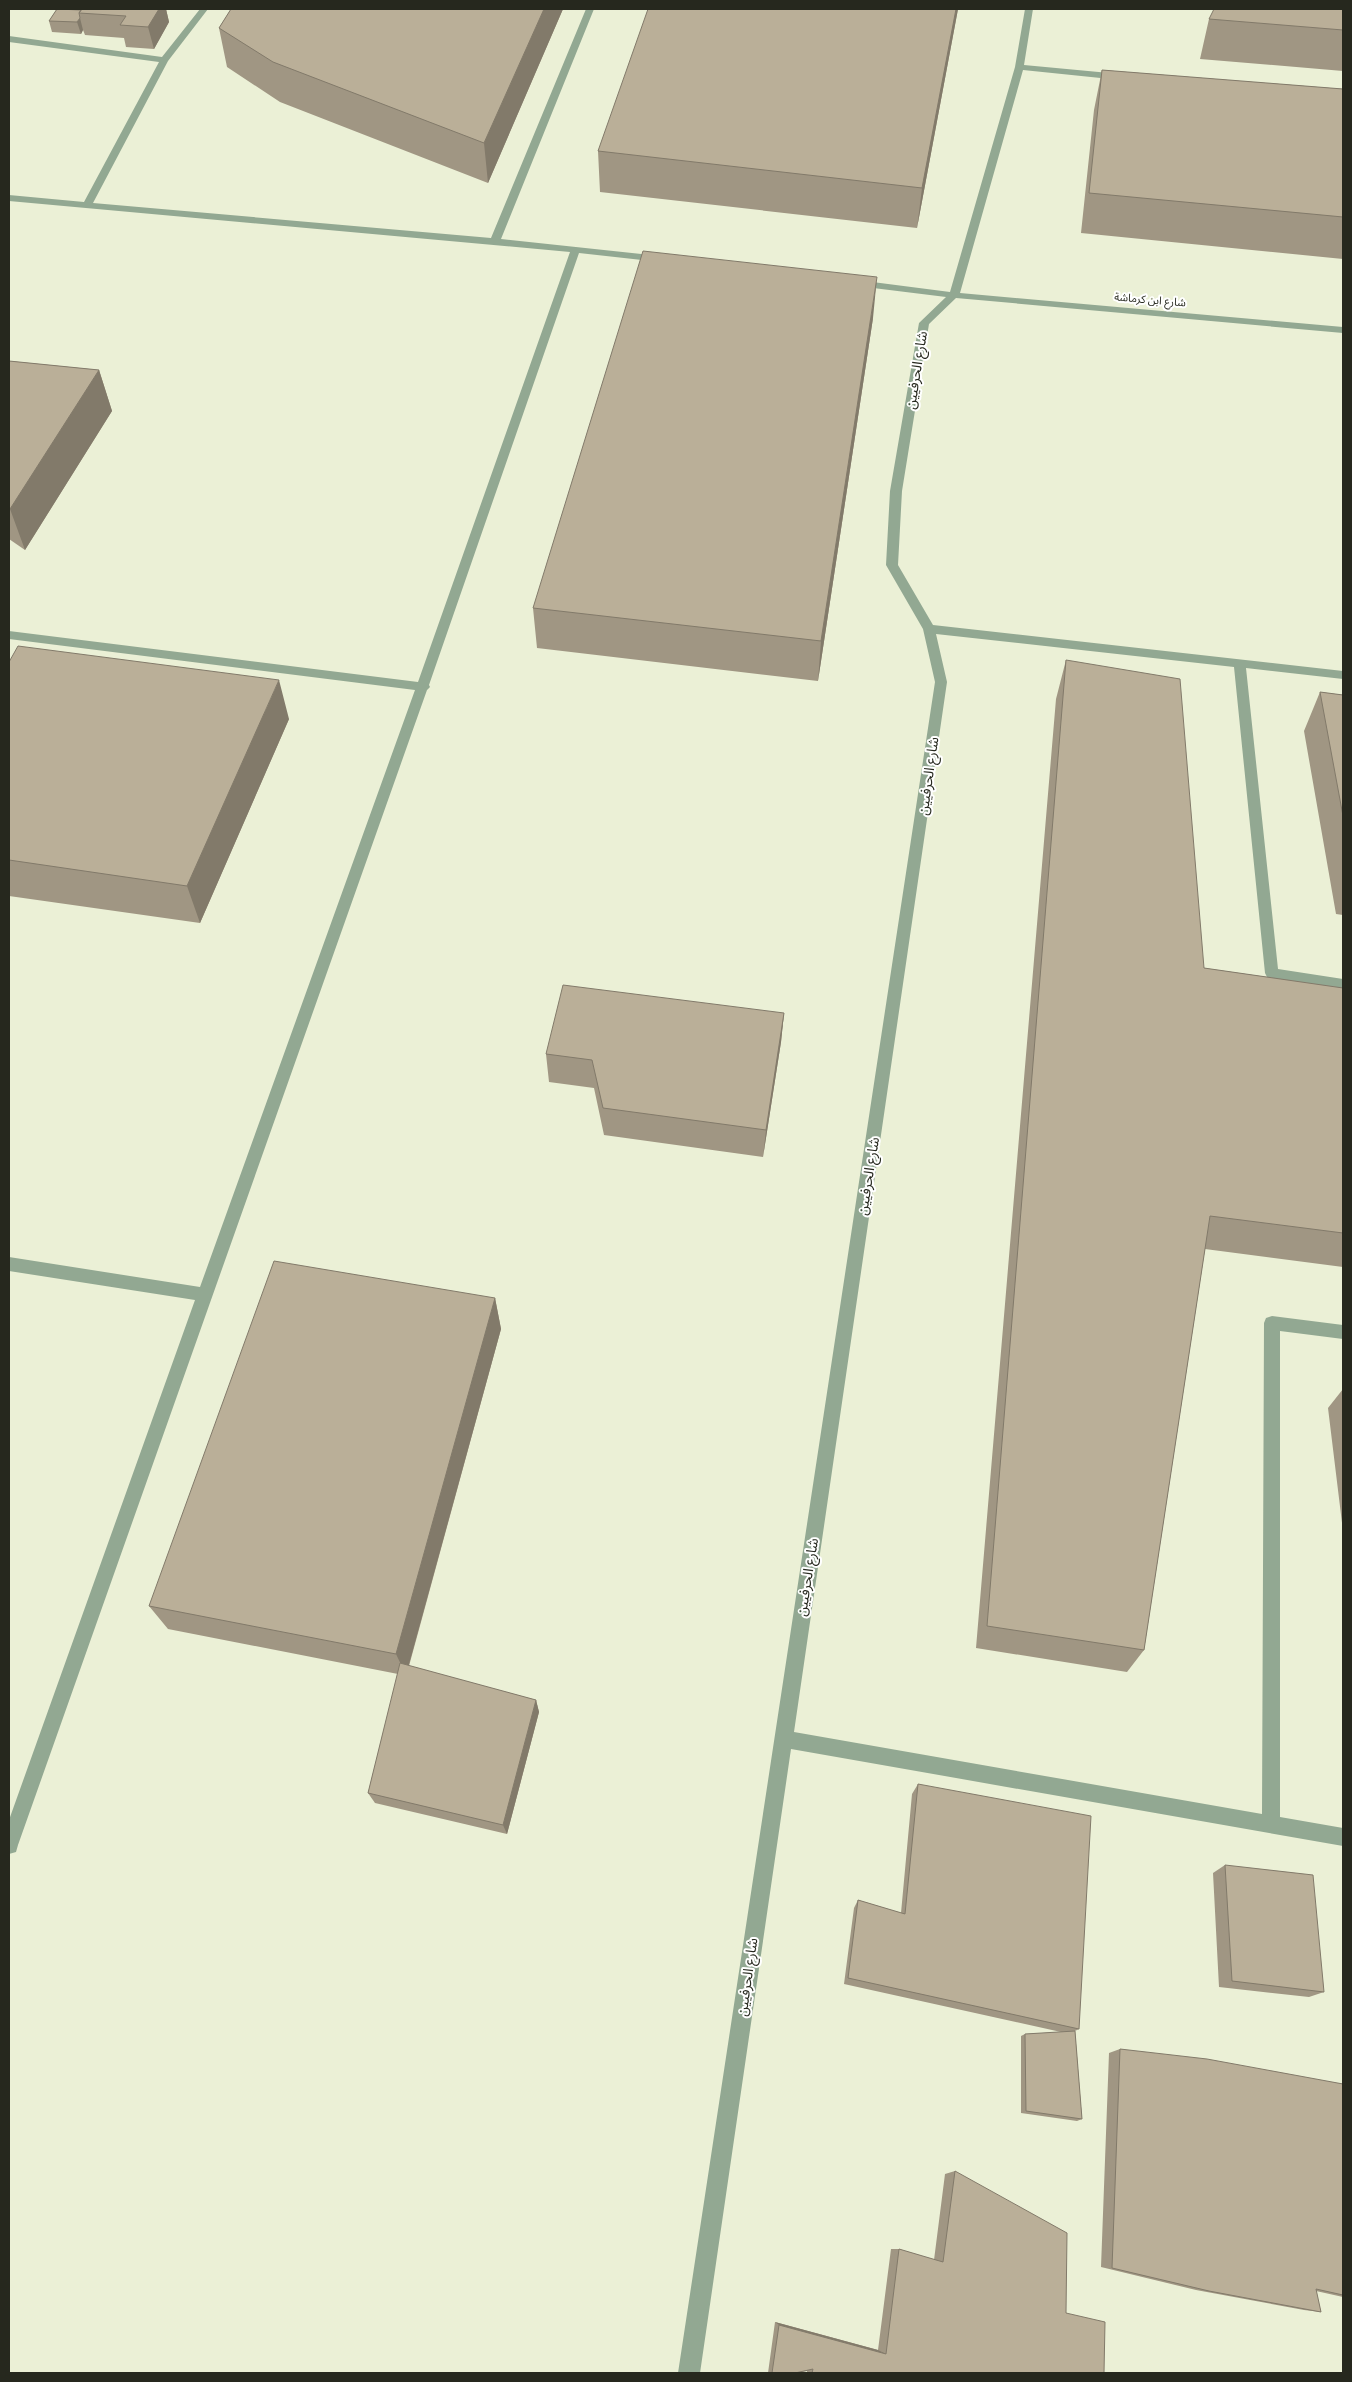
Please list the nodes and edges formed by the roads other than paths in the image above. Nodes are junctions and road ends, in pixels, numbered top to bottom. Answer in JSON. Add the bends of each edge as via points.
{"nodes":[{"id":1,"x":204,"y":9,"type":"edge"},
{"id":2,"x":590,"y":9,"type":"edge"},
{"id":3,"x":1029,"y":9,"type":"edge"},
{"id":4,"x":9,"y":39,"type":"edge"},
{"id":5,"x":164,"y":60,"type":"junction"},
{"id":6,"x":1019,"y":67,"type":"junction"},
{"id":7,"x":1127,"y":78,"type":"edge"},
{"id":8,"x":9,"y":198,"type":"edge"},
{"id":9,"x":87,"y":205,"type":"junction"},
{"id":10,"x":494,"y":241,"type":"junction"},
{"id":11,"x":576,"y":249,"type":"junction"},
{"id":12,"x":673,"y":261,"type":"edge"},
{"id":13,"x":848,"y":282,"type":"edge"},
{"id":14,"x":954,"y":295,"type":"junction"},
{"id":15,"x":1343,"y":330,"type":"edge"},
{"id":16,"x":929,"y":629,"type":"junction"},
{"id":17,"x":9,"y":635,"type":"edge"},
{"id":18,"x":1240,"y":664,"type":"junction"},
{"id":19,"x":1343,"y":675,"type":"edge"},
{"id":20,"x":424,"y":687,"type":"junction"},
{"id":21,"x":1343,"y":984,"type":"edge"},
{"id":22,"x":9,"y":1264,"type":"edge"},
{"id":23,"x":204,"y":1295,"type":"junction"},
{"id":24,"x":1343,"y":1332,"type":"edge"},
{"id":25,"x":783,"y":1739,"type":"junction"},
{"id":26,"x":1271,"y":1825,"type":"junction"},
{"id":27,"x":1343,"y":1837,"type":"edge"},
{"id":28,"x":9,"y":1845,"type":"edge"},
{"id":29,"x":689,"y":2373,"type":"edge"}],
"edges":[{"from":1,"to":5,"type":"street"},
{"from":2,"to":10,"type":"street"},
{"from":3,"to":6,"type":"street"},
{"from":4,"to":5,"type":"street"},
{"from":5,"to":9,"type":"street"},
{"from":6,"to":7,"type":"street"},
{"from":6,"to":14,"type":"street"},
{"from":8,"to":9,"type":"street"},
{"from":9,"to":10,"type":"street"},
{"from":10,"to":11,"type":"street"},
{"from":11,"to":12,"type":"street"},
{"from":11,"to":20,"type":"street"},
{"from":13,"to":14,"type":"street","name":"شارع ابن كرماشة"},
{"from":14,"to":15,"type":"street","name":"شارع ابن كرماشة"},
{"from":14,"to":16,"type":"street","name":"شارع الحرفيين","via":[[924,323],[896,491],[892,565]]},
{"from":16,"to":18,"type":"street"},
{"from":16,"to":25,"type":"street","name":"شارع الحرفيين","via":[[941,682]]},
{"from":17,"to":20,"type":"street"},
{"from":18,"to":19,"type":"street"},
{"from":18,"to":21,"type":"street","via":[[1272,973]]},
{"from":20,"to":23,"type":"street"},
{"from":22,"to":23,"type":"street"},
{"from":23,"to":28,"type":"street"},
{"from":24,"to":26,"type":"street","via":[[1272,1323]]},
{"from":25,"to":26,"type":"street"},
{"from":25,"to":29,"type":"street","name":"شارع الحرفيين"},
{"from":26,"to":27,"type":"street"}]}
